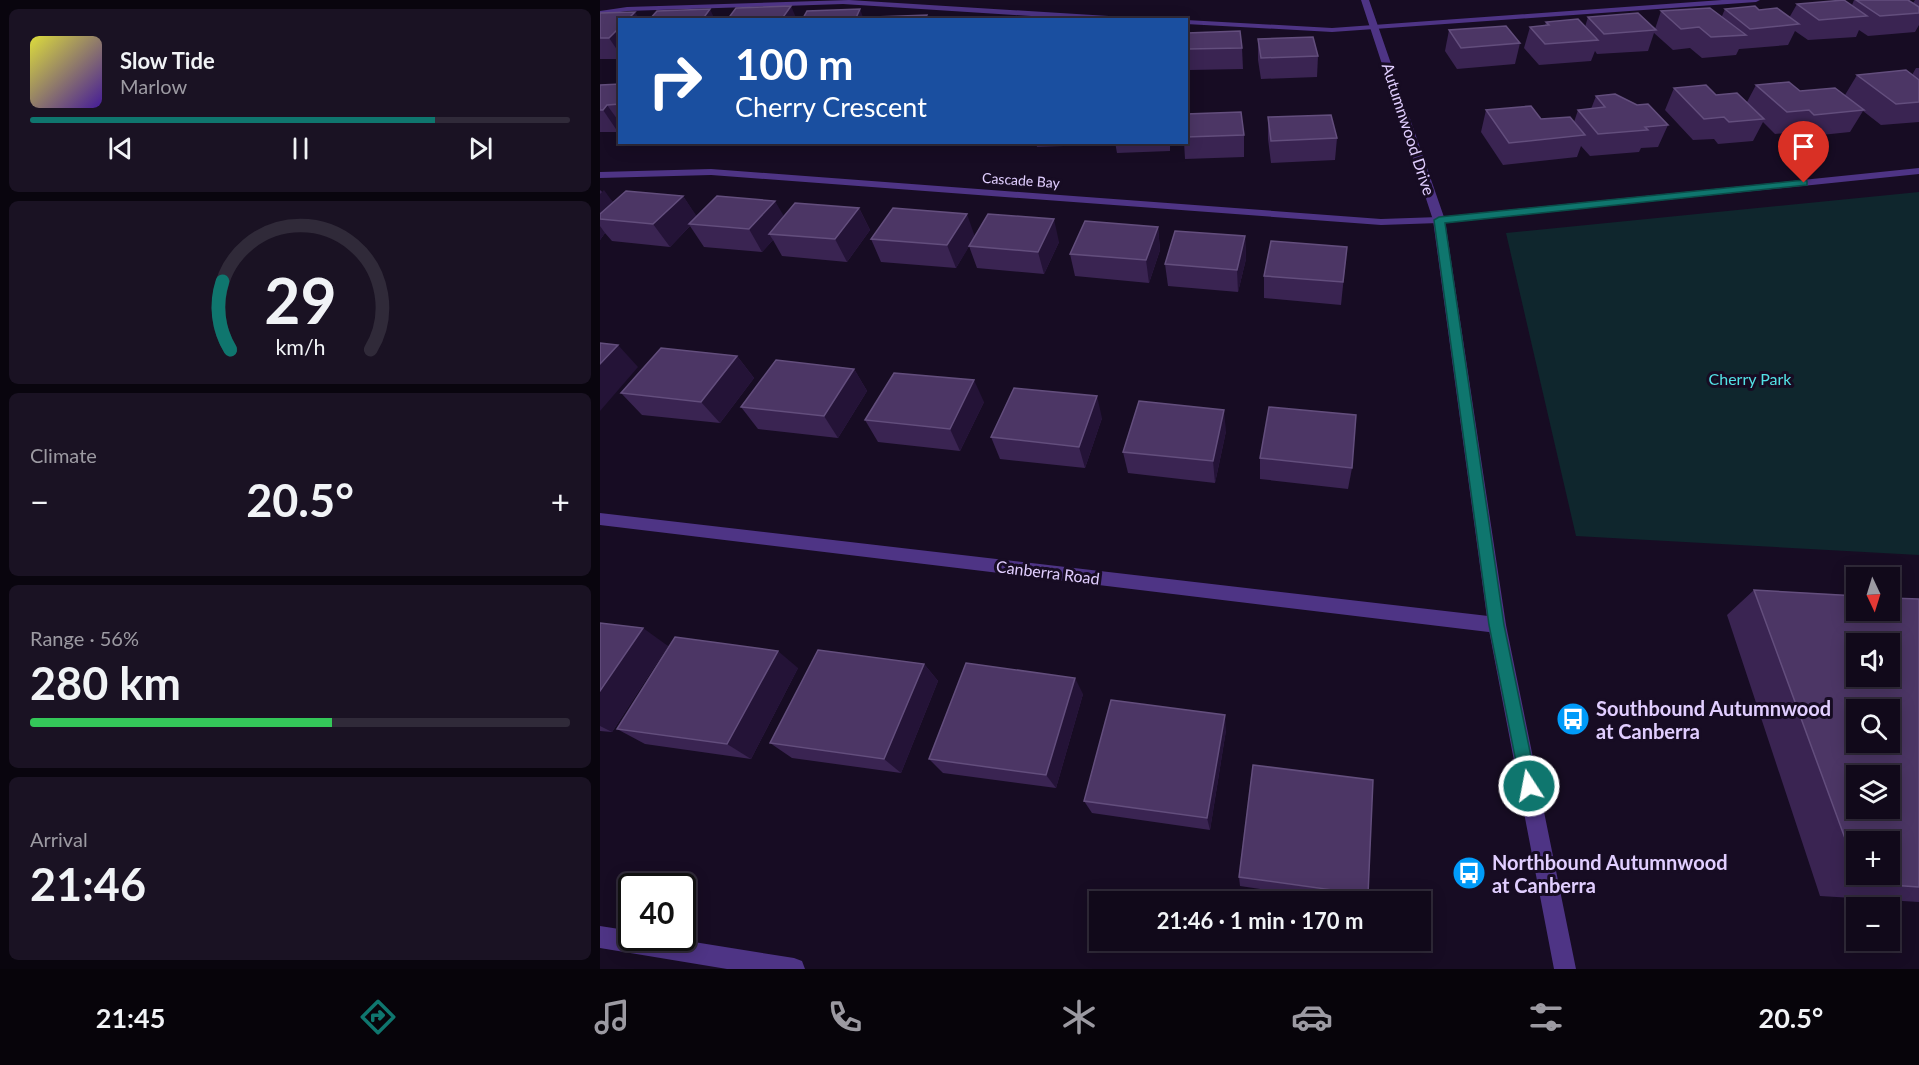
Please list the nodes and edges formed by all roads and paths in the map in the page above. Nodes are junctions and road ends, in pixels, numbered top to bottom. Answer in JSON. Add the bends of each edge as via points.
{"nodes":[{"id":1,"x":1365,"y":0,"type":"edge"},
{"id":2,"x":1756,"y":0,"type":"edge"},
{"id":3,"x":600,"y":13,"type":"edge"},
{"id":4,"x":1108,"y":18,"type":"edge"},
{"id":5,"x":1188,"y":22,"type":"edge"},
{"id":6,"x":1376,"y":28,"type":"junction"},
{"id":7,"x":1919,"y":171,"type":"edge"},
{"id":8,"x":600,"y":175,"type":"edge"},
{"id":9,"x":1439,"y":220,"type":"junction"},
{"id":10,"x":600,"y":519,"type":"edge"},
{"id":11,"x":1497,"y":625,"type":"junction"},
{"id":12,"x":600,"y":938,"type":"edge"},
{"id":13,"x":794,"y":969,"type":"edge"},
{"id":14,"x":1565,"y":969,"type":"edge"}],
"edges":[{"from":1,"to":6,"type":"street","name":"Autumnwood Drive"},
{"from":2,"to":6,"type":"street"},
{"from":3,"to":4,"type":"street","via":[[843,2]]},
{"from":5,"to":6,"type":"street","via":[[1332,30]]},
{"from":6,"to":9,"type":"street","name":"Autumnwood Drive"},
{"from":7,"to":9,"type":"street","name":"Cascade Bay"},
{"from":8,"to":9,"type":"street","name":"Cascade Bay","via":[[711,172],[1381,222]]},
{"from":9,"to":11,"type":"street","name":"Autumnwood Drive"},
{"from":10,"to":11,"type":"street","name":"Canberra Road"},
{"from":11,"to":14,"type":"street","name":"Autumnwood Drive"},
{"from":12,"to":13,"type":"street"}]}
